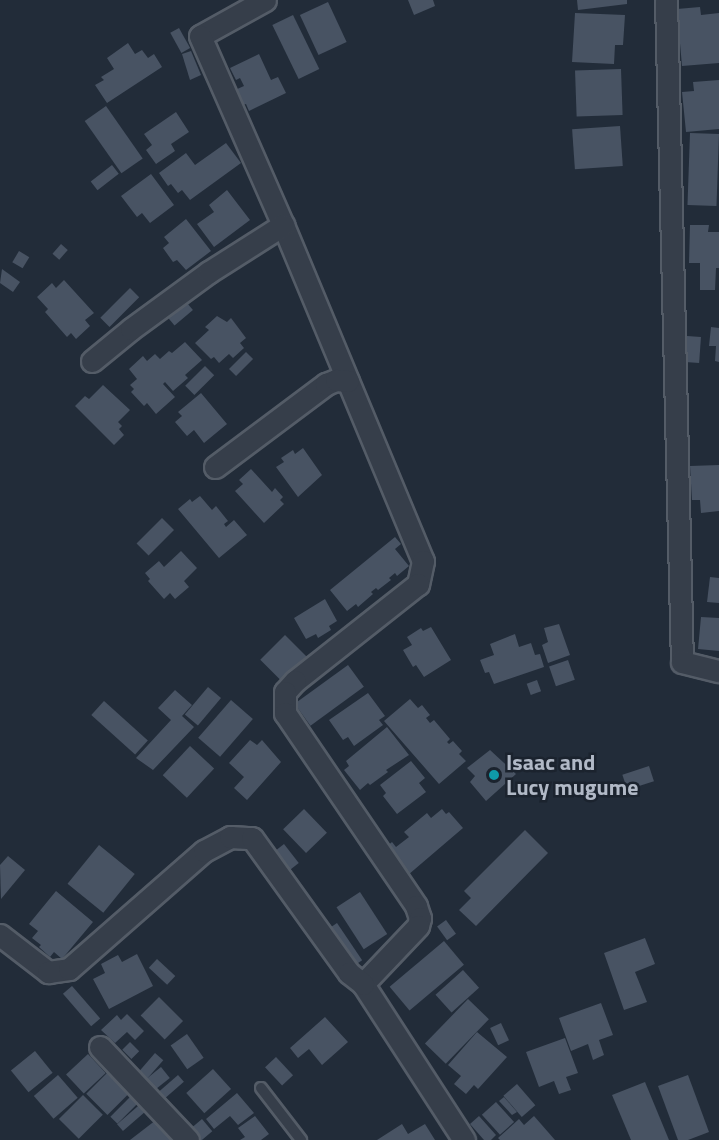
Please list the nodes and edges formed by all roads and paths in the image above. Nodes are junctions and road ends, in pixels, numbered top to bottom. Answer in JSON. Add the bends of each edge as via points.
{"nodes":[{"id":1,"x":265,"y":0,"type":"edge"},
{"id":2,"x":666,"y":0,"type":"edge"},
{"id":3,"x":283,"y":225,"type":"junction"},
{"id":4,"x":92,"y":361,"type":"dead end"},
{"id":5,"x":348,"y":381,"type":"junction"},
{"id":6,"x":215,"y":467,"type":"dead end"},
{"id":7,"x":719,"y":671,"type":"edge"},
{"id":8,"x":0,"y":935,"type":"edge"},
{"id":9,"x":363,"y":984,"type":"junction"},
{"id":10,"x":100,"y":1047,"type":"dead end"},
{"id":11,"x":261,"y":1088,"type":"dead end"},
{"id":12,"x":188,"y":1140,"type":"edge"},
{"id":13,"x":301,"y":1140,"type":"edge"},
{"id":14,"x":464,"y":1140,"type":"edge"}],
"edges":[{"from":1,"to":3,"type":"street","via":[[200,36]]},
{"from":2,"to":7,"type":"street","via":[[682,662]]},
{"from":3,"to":4,"type":"street","via":[[209,272]]},
{"from":3,"to":5,"type":"street"},
{"from":5,"to":6,"type":"street","via":[[326,384]]},
{"from":5,"to":9,"type":"street","via":[[418,546],[422,574],[418,584],[295,681],[285,692],[284,701],[285,712],[416,906],[420,918],[418,926]]},
{"from":8,"to":9,"type":"street","via":[[48,972],[69,969],[204,851],[230,837],[252,838],[349,973]]},
{"from":9,"to":14,"type":"street"},
{"from":10,"to":12,"type":"street"},
{"from":11,"to":13,"type":"lane"}]}
